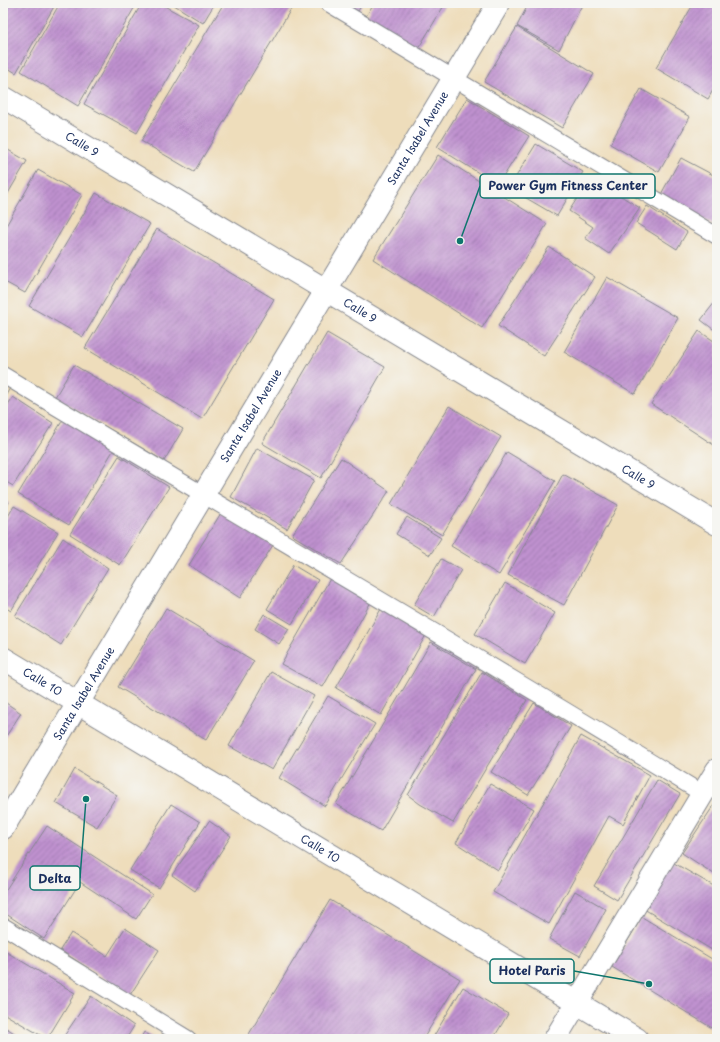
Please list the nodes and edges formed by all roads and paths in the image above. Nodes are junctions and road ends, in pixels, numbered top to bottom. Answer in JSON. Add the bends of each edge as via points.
{"nodes":[{"id":1,"x":328,"y":3,"type":"edge"},
{"id":2,"x":499,"y":3,"type":"edge"},
{"id":3,"x":453,"y":79,"type":"junction"},
{"id":4,"x":3,"y":97,"type":"edge"},
{"id":5,"x":717,"y":236,"type":"edge"},
{"id":6,"x":326,"y":291,"type":"junction"},
{"id":7,"x":3,"y":375,"type":"edge"},
{"id":8,"x":203,"y":496,"type":"junction"},
{"id":9,"x":717,"y":524,"type":"edge"},
{"id":10,"x":3,"y":658,"type":"edge"},
{"id":11,"x":78,"y":704,"type":"junction"},
{"id":12,"x":717,"y":770,"type":"edge"},
{"id":13,"x":703,"y":794,"type":"junction"},
{"id":14,"x":3,"y":828,"type":"edge"},
{"id":15,"x":3,"y":926,"type":"edge"},
{"id":16,"x":577,"y":1002,"type":"junction"},
{"id":17,"x":188,"y":1039,"type":"edge"},
{"id":18,"x":555,"y":1039,"type":"edge"},
{"id":19,"x":637,"y":1039,"type":"edge"}],
"edges":[{"from":1,"to":3,"type":"lane"},
{"from":2,"to":3,"type":"street","name":"Santa Isabel Avenue"},
{"from":3,"to":5,"type":"lane"},
{"from":3,"to":6,"type":"street","name":"Santa Isabel Avenue"},
{"from":4,"to":6,"type":"street","name":"Calle 9"},
{"from":6,"to":8,"type":"street","name":"Santa Isabel Avenue"},
{"from":6,"to":9,"type":"street","name":"Calle 9"},
{"from":7,"to":8,"type":"lane"},
{"from":8,"to":11,"type":"street","name":"Santa Isabel Avenue"},
{"from":8,"to":13,"type":"lane","via":[[519,681]]},
{"from":10,"to":11,"type":"street","name":"Calle 10"},
{"from":11,"to":14,"type":"street","name":"Santa Isabel Avenue"},
{"from":11,"to":16,"type":"street","name":"Calle 10"},
{"from":12,"to":13,"type":"street"},
{"from":13,"to":16,"type":"street"},
{"from":15,"to":17,"type":"lane"},
{"from":16,"to":18,"type":"street"},
{"from":16,"to":19,"type":"street","name":"Calle 10"}]}
